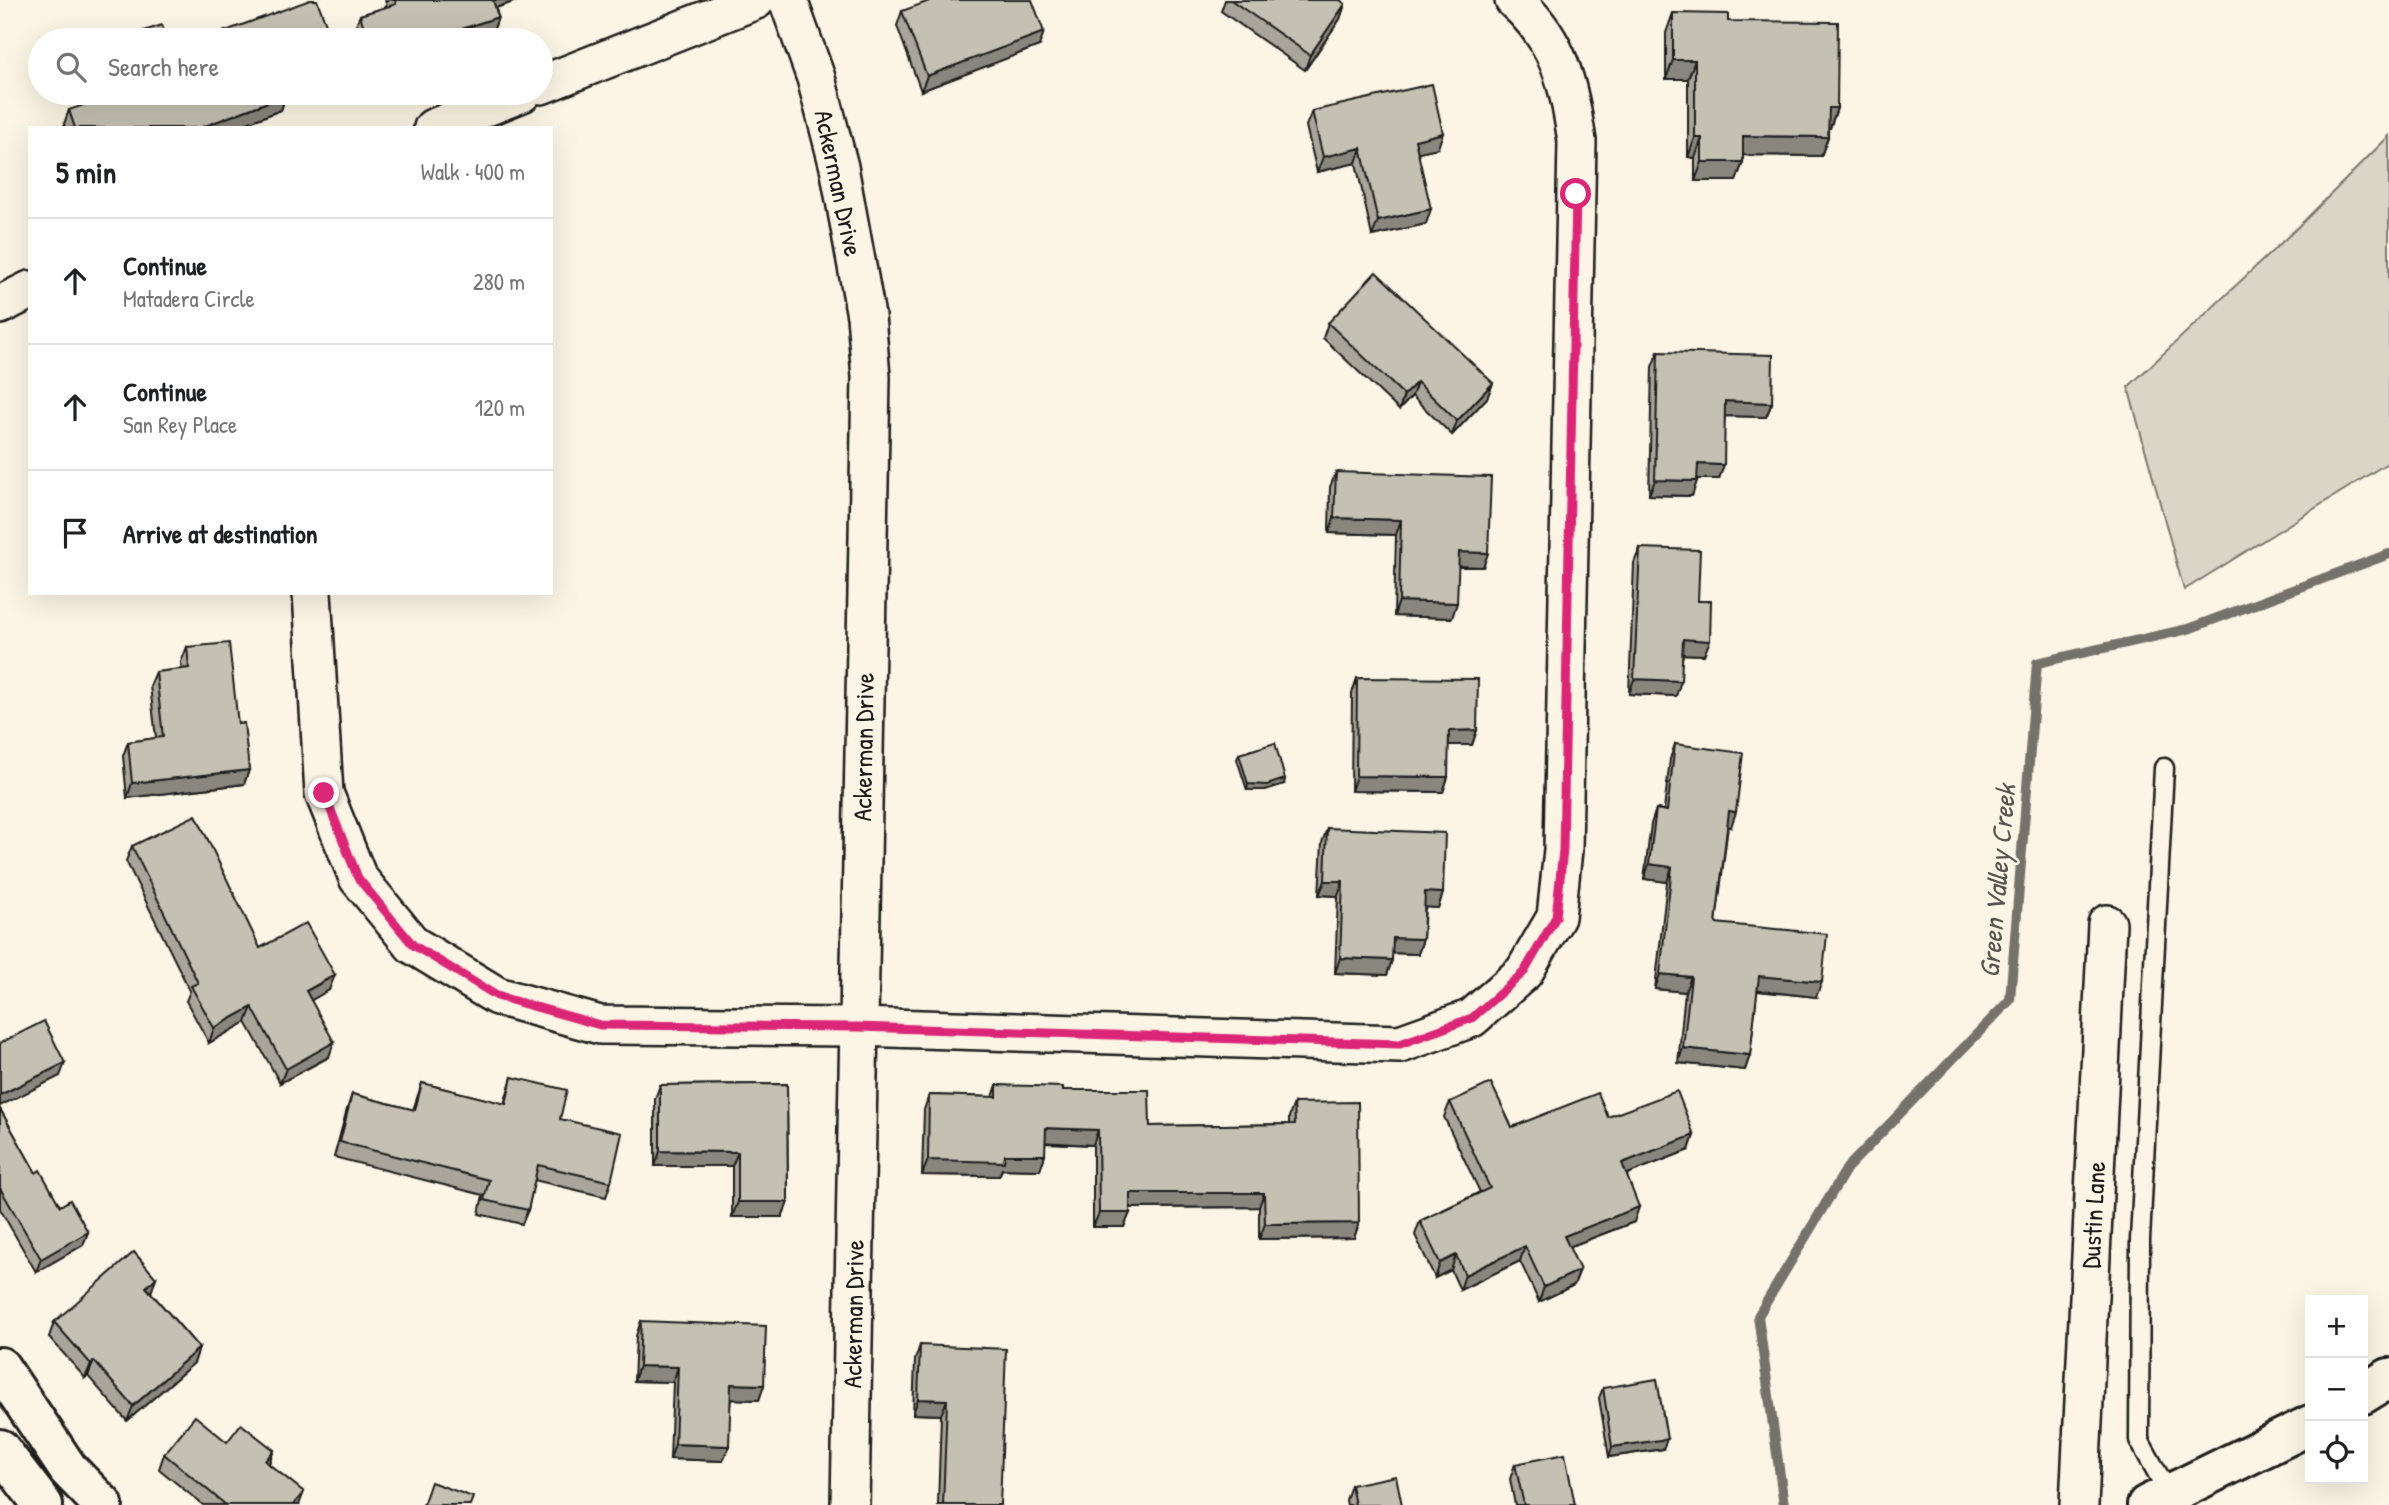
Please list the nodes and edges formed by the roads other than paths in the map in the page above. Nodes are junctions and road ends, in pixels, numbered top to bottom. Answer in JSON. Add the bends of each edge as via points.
{"nodes":[{"id":1,"x":756,"y":0,"type":"edge"},
{"id":2,"x":788,"y":0,"type":"edge"},
{"id":3,"x":1514,"y":0,"type":"edge"},
{"id":4,"x":553,"y":80,"type":"edge"},
{"id":5,"x":491,"y":105,"type":"edge"},
{"id":6,"x":438,"y":126,"type":"edge"},
{"id":7,"x":28,"y":291,"type":"edge"},
{"id":8,"x":0,"y":305,"type":"edge"},
{"id":9,"x":312,"y":595,"type":"edge"},
{"id":10,"x":2164,"y":768,"type":"dead end"},
{"id":11,"x":2107,"y":924,"type":"dead end"},
{"id":12,"x":857,"y":1027,"type":"junction"},
{"id":13,"x":0,"y":1367,"type":"edge"},
{"id":14,"x":2389,"y":1378,"type":"edge"},
{"id":15,"x":2368,"y":1391,"type":"edge"},
{"id":16,"x":2305,"y":1427,"type":"edge"},
{"id":17,"x":0,"y":1449,"type":"edge"},
{"id":18,"x":2158,"y":1499,"type":"edge"},
{"id":19,"x":43,"y":1505,"type":"edge"},
{"id":20,"x":103,"y":1505,"type":"edge"},
{"id":21,"x":850,"y":1505,"type":"edge"},
{"id":22,"x":2079,"y":1505,"type":"edge"}],
"edges":[{"from":1,"to":4,"type":"street"},
{"from":2,"to":12,"type":"street","name":"Ackerman Drive","via":[[816,78],[839,167],[867,328],[870,391]]},
{"from":3,"to":12,"type":"street","via":[[1551,43],[1568,87],[1577,141],[1563,850],[1556,917],[1524,972],[1472,1018],[1400,1044]]},
{"from":5,"to":6,"type":"street"},
{"from":7,"to":8,"type":"street"},
{"from":9,"to":12,"type":"street","via":[[324,793],[358,878],[413,945],[497,996],[600,1025]]},
{"from":10,"to":18,"type":"lane","via":[[2140,1240],[2139,1440]]},
{"from":11,"to":22,"type":"street","name":"Dustin Lane"},
{"from":12,"to":21,"type":"street","name":"Ackerman Drive"},
{"from":13,"to":20,"type":"street","via":[[68,1468]]},
{"from":14,"to":15,"type":"street"},
{"from":16,"to":18,"type":"street"},
{"from":17,"to":19,"type":"street"}]}
